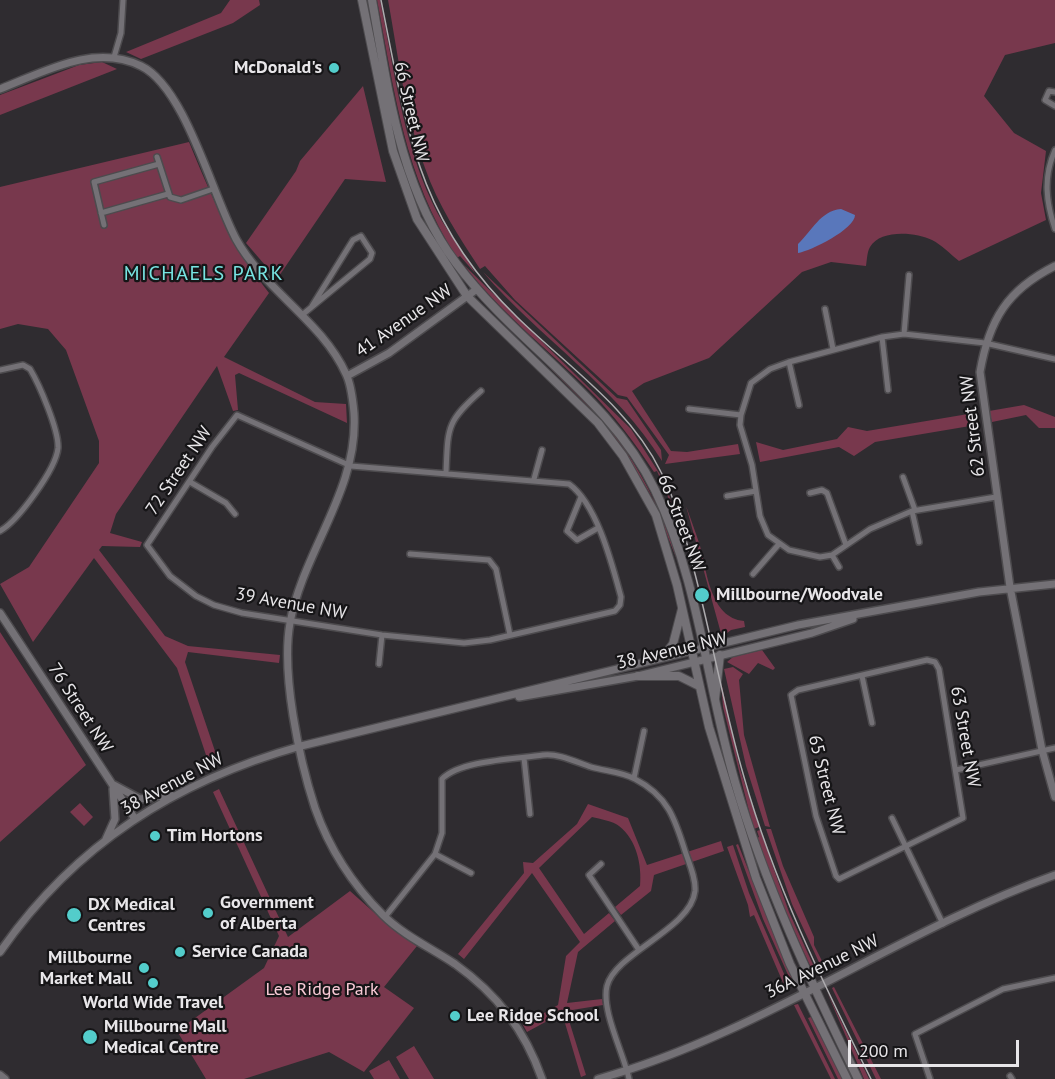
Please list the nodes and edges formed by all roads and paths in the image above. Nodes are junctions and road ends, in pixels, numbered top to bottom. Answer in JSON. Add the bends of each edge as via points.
{"nodes":[{"id":1,"x":123,"y":0,"type":"edge"},
{"id":2,"x":362,"y":0,"type":"edge"},
{"id":3,"x":372,"y":0,"type":"edge"},
{"id":4,"x":114,"y":57,"type":"junction"},
{"id":5,"x":0,"y":89,"type":"edge"},
{"id":6,"x":1055,"y":92,"type":"edge"},
{"id":7,"x":1055,"y":106,"type":"edge"},
{"id":8,"x":1055,"y":150,"type":"edge"},
{"id":9,"x":157,"y":157,"type":"dead end"},
{"id":10,"x":159,"y":164,"type":"junction"},
{"id":11,"x":1055,"y":166,"type":"edge"},
{"id":12,"x":1048,"y":167,"type":"junction"},
{"id":13,"x":213,"y":189,"type":"junction"},
{"id":14,"x":168,"y":194,"type":"junction"},
{"id":15,"x":101,"y":213,"type":"junction"},
{"id":16,"x":104,"y":225,"type":"dead end"},
{"id":17,"x":1055,"y":229,"type":"edge"},
{"id":18,"x":1055,"y":266,"type":"edge"},
{"id":19,"x":909,"y":275,"type":"dead end"},
{"id":20,"x":477,"y":288,"type":"junction"},
{"id":21,"x":467,"y":296,"type":"junction"},
{"id":22,"x":312,"y":306,"type":"junction"},
{"id":23,"x":825,"y":309,"type":"dead end"},
{"id":24,"x":302,"y":315,"type":"junction"},
{"id":25,"x":904,"y":334,"type":"junction"},
{"id":26,"x":882,"y":337,"type":"junction"},
{"id":27,"x":985,"y":343,"type":"junction"},
{"id":28,"x":833,"y":349,"type":"junction"},
{"id":29,"x":1055,"y":359,"type":"edge"},
{"id":30,"x":789,"y":362,"type":"junction"},
{"id":31,"x":0,"y":370,"type":"edge"},
{"id":32,"x":348,"y":375,"type":"junction"},
{"id":33,"x":888,"y":390,"type":"dead end"},
{"id":34,"x":481,"y":391,"type":"dead end"},
{"id":35,"x":798,"y":405,"type":"dead end"},
{"id":36,"x":689,"y":409,"type":"dead end"},
{"id":37,"x":741,"y":415,"type":"junction"},
{"id":38,"x":542,"y":450,"type":"dead end"},
{"id":39,"x":351,"y":466,"type":"junction"},
{"id":40,"x":446,"y":473,"type":"junction"},
{"id":41,"x":903,"y":477,"type":"dead end"},
{"id":42,"x":534,"y":479,"type":"junction"},
{"id":43,"x":189,"y":482,"type":"junction"},
{"id":44,"x":756,"y":491,"type":"junction"},
{"id":45,"x":810,"y":493,"type":"dead end"},
{"id":46,"x":727,"y":496,"type":"dead end"},
{"id":47,"x":581,"y":497,"type":"junction"},
{"id":48,"x":996,"y":497,"type":"junction"},
{"id":49,"x":914,"y":511,"type":"junction"},
{"id":50,"x":235,"y":514,"type":"dead end"},
{"id":51,"x":598,"y":528,"type":"junction"},
{"id":52,"x":0,"y":531,"type":"edge"},
{"id":53,"x":919,"y":542,"type":"dead end"},
{"id":54,"x":778,"y":544,"type":"junction"},
{"id":55,"x":147,"y":545,"type":"joint"},
{"id":56,"x":846,"y":545,"type":"junction"},
{"id":57,"x":410,"y":554,"type":"dead end"},
{"id":58,"x":832,"y":555,"type":"junction"},
{"id":59,"x":839,"y":567,"type":"dead end"},
{"id":60,"x":753,"y":574,"type":"dead end"},
{"id":61,"x":1055,"y":585,"type":"edge"},
{"id":62,"x":1010,"y":587,"type":"junction"},
{"id":63,"x":682,"y":608,"type":"junction"},
{"id":64,"x":872,"y":612,"type":"junction"},
{"id":65,"x":0,"y":613,"type":"edge"},
{"id":66,"x":290,"y":621,"type":"junction"},
{"id":67,"x":382,"y":635,"type":"junction"},
{"id":68,"x":510,"y":635,"type":"junction"},
{"id":69,"x":702,"y":647,"type":"junction"},
{"id":70,"x":691,"y":650,"type":"junction"},
{"id":71,"x":720,"y":655,"type":"junction"},
{"id":72,"x":664,"y":656,"type":"junction"},
{"id":73,"x":705,"y":659,"type":"junction"},
{"id":74,"x":694,"y":662,"type":"junction"},
{"id":75,"x":379,"y":664,"type":"dead end"},
{"id":76,"x":638,"y":676,"type":"junction"},
{"id":77,"x":862,"y":676,"type":"junction"},
{"id":78,"x":699,"y":686,"type":"junction"},
{"id":79,"x":715,"y":701,"type":"junction"},
{"id":80,"x":476,"y":705,"type":"junction"},
{"id":81,"x":872,"y":723,"type":"dead end"},
{"id":82,"x":644,"y":731,"type":"dead end"},
{"id":83,"x":301,"y":746,"type":"junction"},
{"id":84,"x":555,"y":746,"type":"dead end"},
{"id":85,"x":1055,"y":748,"type":"edge"},
{"id":86,"x":1042,"y":750,"type":"junction"},
{"id":87,"x":551,"y":754,"type":"junction"},
{"id":88,"x":525,"y":758,"type":"junction"},
{"id":89,"x":956,"y":770,"type":"junction"},
{"id":90,"x":634,"y":778,"type":"junction"},
{"id":91,"x":112,"y":784,"type":"junction"},
{"id":92,"x":176,"y":794,"type":"junction"},
{"id":93,"x":1055,"y":797,"type":"edge"},
{"id":94,"x":530,"y":814,"type":"dead end"},
{"id":95,"x":892,"y":818,"type":"dead end"},
{"id":96,"x":135,"y":819,"type":"junction"},
{"id":97,"x":105,"y":841,"type":"junction"},
{"id":98,"x":906,"y":846,"type":"junction"},
{"id":99,"x":435,"y":854,"type":"junction"},
{"id":100,"x":601,"y":864,"type":"dead end"},
{"id":101,"x":471,"y":873,"type":"dead end"},
{"id":102,"x":1055,"y":875,"type":"edge"},
{"id":103,"x":385,"y":917,"type":"junction"},
{"id":104,"x":943,"y":924,"type":"junction"},
{"id":105,"x":639,"y":950,"type":"junction"},
{"id":106,"x":0,"y":952,"type":"edge"},
{"id":107,"x":1055,"y":978,"type":"edge"},
{"id":108,"x":814,"y":988,"type":"junction"},
{"id":109,"x":805,"y":993,"type":"junction"},
{"id":110,"x":628,"y":1075,"type":"edge"},
{"id":111,"x":0,"y":1076,"type":"edge"},
{"id":112,"x":5,"y":1079,"type":"edge"},
{"id":113,"x":542,"y":1079,"type":"edge"},
{"id":114,"x":598,"y":1079,"type":"edge"},
{"id":115,"x":847,"y":1079,"type":"edge"},
{"id":116,"x":858,"y":1079,"type":"edge"},
{"id":117,"x":930,"y":1079,"type":"edge"}],
"edges":[{"from":1,"to":4,"type":"street"},
{"from":2,"to":21,"type":"main road","name":"66 Street NW","via":[[393,150],[406,193],[425,233]]},
{"from":3,"to":20,"type":"main road","name":"66 Street NW","via":[[413,181],[440,239]]},
{"from":4,"to":5,"type":"street","via":[[75,60]]},
{"from":4,"to":13,"type":"street","via":[[144,67],[170,90]]},
{"from":6,"to":7,"type":"street","via":[[1049,91],[1045,100]]},
{"from":8,"to":12,"type":"street"},
{"from":9,"to":10,"type":"street"},
{"from":10,"to":14,"type":"street"},
{"from":10,"to":15,"type":"street","via":[[94,182]]},
{"from":11,"to":12,"type":"street"},
{"from":12,"to":17,"type":"street","via":[[1046,198]]},
{"from":13,"to":14,"type":"street","via":[[181,200]]},
{"from":13,"to":24,"type":"street","via":[[238,243]]},
{"from":14,"to":15,"type":"street"},
{"from":15,"to":16,"type":"street"},
{"from":18,"to":27,"type":"street","name":"62 Street NW","via":[[1032,277],[1005,303]]},
{"from":19,"to":25,"type":"street"},
{"from":20,"to":21,"type":"street","name":"41 Avenue NW"},
{"from":20,"to":69,"type":"main road","name":"66 Street NW","via":[[587,395],[644,469],[680,553]]},
{"from":21,"to":32,"type":"street","name":"41 Avenue NW","via":[[389,353]]},
{"from":21,"to":63,"type":"main road","name":"66 Street NW","via":[[598,423],[623,456],[660,525]]},
{"from":22,"to":22,"type":"street","via":[[370,259],[372,253],[364,238],[353,240]]},
{"from":22,"to":24,"type":"street"},
{"from":23,"to":28,"type":"street"},
{"from":24,"to":32,"type":"street"},
{"from":25,"to":26,"type":"street"},
{"from":25,"to":27,"type":"street"},
{"from":26,"to":28,"type":"street"},
{"from":26,"to":33,"type":"street"},
{"from":27,"to":29,"type":"street"},
{"from":27,"to":48,"type":"street","name":"62 Street NW","via":[[980,372]]},
{"from":28,"to":30,"type":"street"},
{"from":30,"to":35,"type":"street"},
{"from":30,"to":37,"type":"street","via":[[770,369],[751,383]]},
{"from":31,"to":52,"type":"street","via":[[26,366],[32,372],[57,436],[54,460],[29,501]]},
{"from":32,"to":39,"type":"street","via":[[354,413]]},
{"from":34,"to":40,"type":"street","via":[[456,413],[449,426]]},
{"from":36,"to":37,"type":"street"},
{"from":37,"to":44,"type":"street"},
{"from":38,"to":42,"type":"street"},
{"from":39,"to":40,"type":"street"},
{"from":39,"to":43,"type":"street","name":"72 Street NW","via":[[237,415]]},
{"from":39,"to":66,"type":"street"},
{"from":40,"to":42,"type":"street"},
{"from":41,"to":49,"type":"street"},
{"from":42,"to":47,"type":"street","via":[[565,483]]},
{"from":43,"to":50,"type":"street","via":[[226,504]]},
{"from":43,"to":55,"type":"street","name":"72 Street NW"},
{"from":44,"to":46,"type":"street"},
{"from":44,"to":54,"type":"street","via":[[760,516],[768,535]]},
{"from":45,"to":56,"type":"street","via":[[827,493]]},
{"from":47,"to":51,"type":"street"},
{"from":47,"to":51,"type":"street","via":[[567,531],[577,540]]},
{"from":48,"to":49,"type":"street"},
{"from":48,"to":62,"type":"street","name":"62 Street NW"},
{"from":49,"to":53,"type":"street"},
{"from":49,"to":56,"type":"street","via":[[870,529]]},
{"from":51,"to":68,"type":"street","name":"39 Avenue NW","via":[[611,560],[620,605],[615,611]]},
{"from":54,"to":58,"type":"street","via":[[799,553]]},
{"from":54,"to":60,"type":"street"},
{"from":55,"to":66,"type":"street","name":"39 Avenue NW","via":[[170,576],[196,597],[242,613]]},
{"from":56,"to":58,"type":"street"},
{"from":57,"to":68,"type":"street","via":[[489,560],[496,568]]},
{"from":58,"to":59,"type":"street"},
{"from":61,"to":62,"type":"street","name":"38 Avenue NW"},
{"from":62,"to":64,"type":"street","name":"38 Avenue NW"},
{"from":62,"to":86,"type":"street","name":"62 Street NW"},
{"from":63,"to":70,"type":"main road","name":"66 Street NW"},
{"from":63,"to":72,"type":"main road","via":[[673,644]]},
{"from":64,"to":69,"type":"street","name":"38 Avenue NW"},
{"from":64,"to":71,"type":"street","name":"38 Avenue NW","via":[[812,633]]},
{"from":65,"to":91,"type":"street","name":"76 Street NW"},
{"from":66,"to":67,"type":"street","name":"39 Avenue NW"},
{"from":66,"to":83,"type":"street","via":[[286,660]]},
{"from":67,"to":68,"type":"street","name":"39 Avenue NW","via":[[464,643]]},
{"from":67,"to":75,"type":"street"},
{"from":69,"to":70,"type":"street","name":"38 Avenue NW"},
{"from":69,"to":73,"type":"main road","name":"66 Street NW"},
{"from":70,"to":72,"type":"street","name":"38 Avenue NW"},
{"from":70,"to":74,"type":"main road","name":"66 Street NW"},
{"from":71,"to":73,"type":"street","name":"38 Avenue NW"},
{"from":71,"to":79,"type":"main road"},
{"from":72,"to":80,"type":"street","name":"38 Avenue NW"},
{"from":73,"to":74,"type":"street","name":"38 Avenue NW"},
{"from":73,"to":79,"type":"main road","name":"66 Street NW"},
{"from":74,"to":76,"type":"street","name":"38 Avenue NW"},
{"from":74,"to":78,"type":"main road","name":"66 Street NW"},
{"from":76,"to":78,"type":"main road","via":[[680,676]]},
{"from":76,"to":80,"type":"street","name":"38 Avenue NW"},
{"from":77,"to":81,"type":"street"},
{"from":77,"to":89,"type":"street","name":"63 Street NW","via":[[927,660],[935,662]]},
{"from":77,"to":98,"type":"street","name":"65 Street NW","via":[[798,690],[791,695],[816,816],[839,879]]},
{"from":78,"to":109,"type":"main road","name":"66 Street NW","via":[[756,878]]},
{"from":79,"to":108,"type":"main road","name":"66 Street NW","via":[[759,857]]},
{"from":80,"to":83,"type":"street","name":"38 Avenue NW"},
{"from":82,"to":90,"type":"street"},
{"from":83,"to":92,"type":"street","name":"38 Avenue NW","via":[[220,772]]},
{"from":83,"to":103,"type":"street","via":[[314,804],[333,849]]},
{"from":84,"to":87,"type":"street"},
{"from":85,"to":86,"type":"street"},
{"from":86,"to":89,"type":"street"},
{"from":86,"to":93,"type":"street","name":"62 Street NW"},
{"from":87,"to":88,"type":"street"},
{"from":87,"to":90,"type":"street"},
{"from":88,"to":94,"type":"street"},
{"from":88,"to":99,"type":"street","via":[[457,770],[442,779],[442,833]]},
{"from":89,"to":98,"type":"street","name":"63 Street NW","via":[[963,818]]},
{"from":90,"to":105,"type":"street","via":[[672,811],[695,892],[680,919]]},
{"from":91,"to":92,"type":"street","via":[[140,799]]},
{"from":91,"to":96,"type":"street","name":"76 Street NW"},
{"from":91,"to":97,"type":"street","via":[[115,819]]},
{"from":92,"to":96,"type":"street","name":"38 Avenue NW"},
{"from":95,"to":98,"type":"street"},
{"from":96,"to":97,"type":"street","name":"38 Avenue NW"},
{"from":97,"to":106,"type":"street","name":"38 Avenue NW","via":[[44,898]]},
{"from":98,"to":104,"type":"street"},
{"from":99,"to":101,"type":"street"},
{"from":99,"to":103,"type":"street"},
{"from":100,"to":105,"type":"street","via":[[588,875]]},
{"from":102,"to":104,"type":"street","name":"36A Avenue NW","via":[[997,897]]},
{"from":103,"to":113,"type":"street","via":[[455,965],[509,1012],[532,1050]]},
{"from":104,"to":108,"type":"street","name":"36A Avenue NW"},
{"from":105,"to":110,"type":"street","via":[[612,975],[607,986],[610,1014]]},
{"from":107,"to":117,"type":"street","via":[[1002,989],[915,1034]]},
{"from":108,"to":109,"type":"street","name":"36A Avenue NW"},
{"from":108,"to":116,"type":"main road","name":"66 Street NW"},
{"from":109,"to":110,"type":"street","name":"36A Avenue NW"},
{"from":109,"to":115,"type":"main road","name":"66 Street NW"},
{"from":110,"to":114,"type":"street","name":"36A Avenue NW"},
{"from":111,"to":112,"type":"street"}]}
